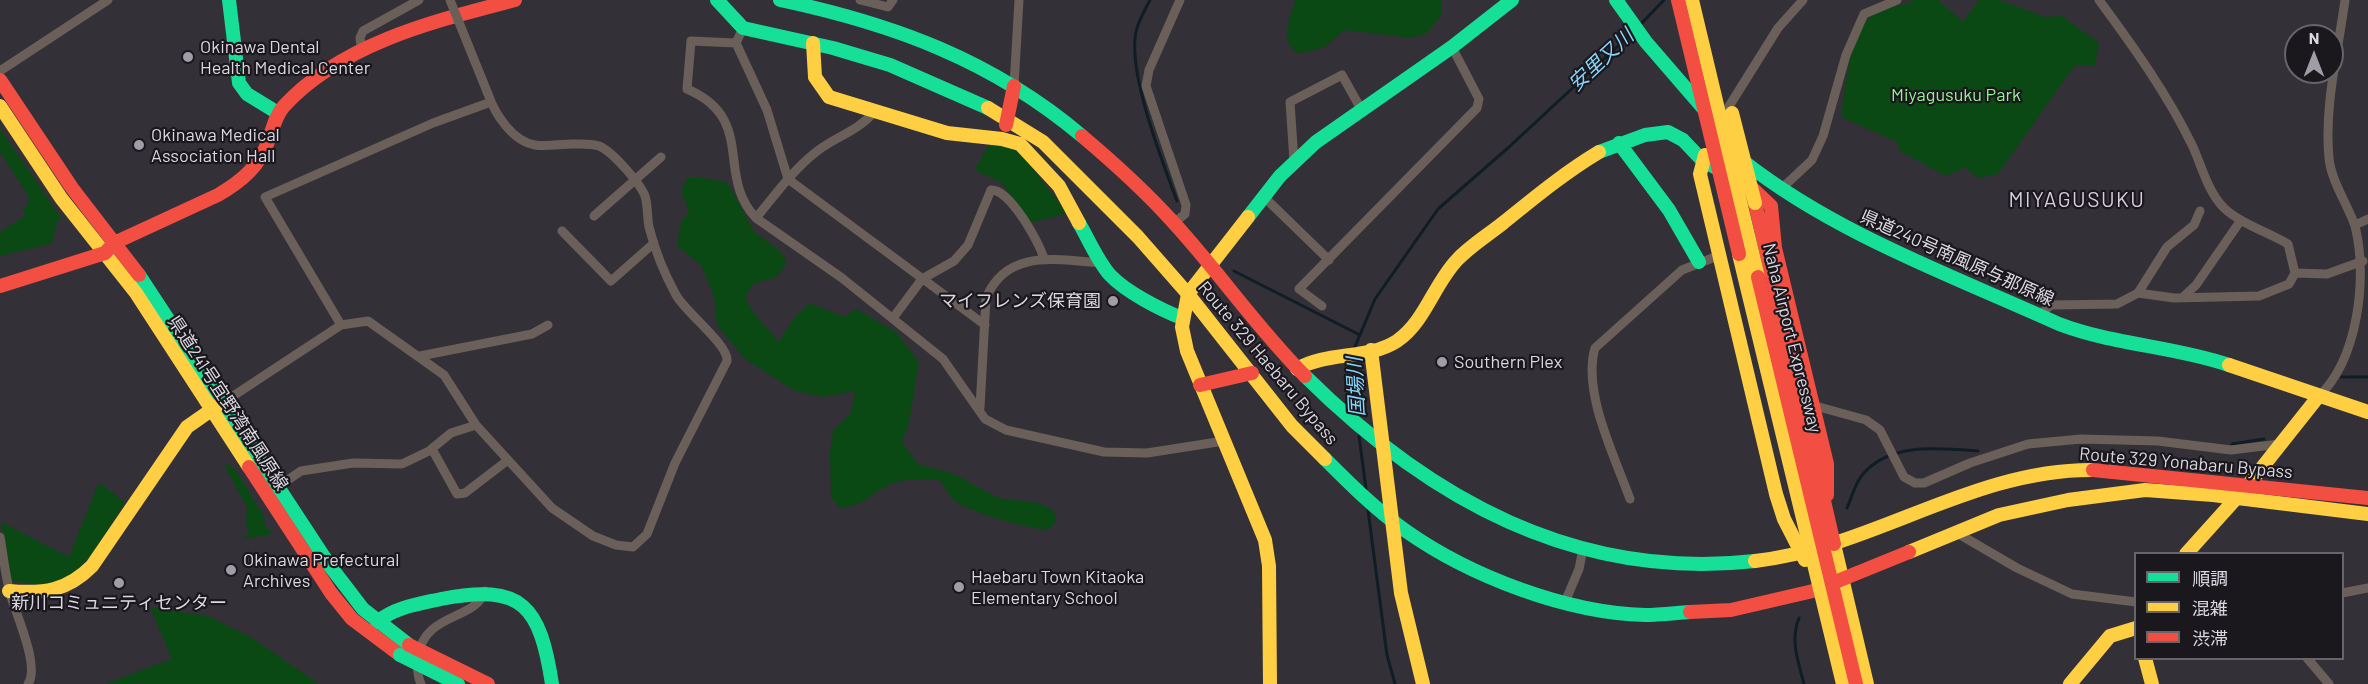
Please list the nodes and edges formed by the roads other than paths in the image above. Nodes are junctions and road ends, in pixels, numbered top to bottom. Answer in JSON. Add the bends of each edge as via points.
{"nodes":[{"id":1,"x":108,"y":0,"type":"edge"},
{"id":2,"x":229,"y":0,"type":"edge"},
{"id":3,"x":419,"y":0,"type":"edge"},
{"id":4,"x":450,"y":0,"type":"edge"},
{"id":5,"x":515,"y":0,"type":"edge"},
{"id":6,"x":717,"y":0,"type":"edge"},
{"id":7,"x":780,"y":0,"type":"edge"},
{"id":8,"x":860,"y":0,"type":"edge"},
{"id":9,"x":893,"y":0,"type":"edge"},
{"id":10,"x":1019,"y":0,"type":"edge"},
{"id":11,"x":1180,"y":0,"type":"edge"},
{"id":12,"x":1512,"y":0,"type":"edge"},
{"id":13,"x":1616,"y":0,"type":"edge"},
{"id":14,"x":1668,"y":0,"type":"edge"},
{"id":15,"x":1678,"y":0,"type":"edge"},
{"id":16,"x":1692,"y":0,"type":"edge"},
{"id":17,"x":1705,"y":0,"type":"edge"},
{"id":18,"x":1803,"y":0,"type":"edge"},
{"id":19,"x":1897,"y":0,"type":"edge"},
{"id":20,"x":2099,"y":0,"type":"edge"},
{"id":21,"x":2345,"y":0,"type":"edge"},
{"id":22,"x":743,"y":28,"type":"junction"},
{"id":23,"x":736,"y":43,"type":"junction"},
{"id":24,"x":813,"y":44,"type":"junction"},
{"id":25,"x":1452,"y":46,"type":"junction"},
{"id":26,"x":362,"y":52,"type":"junction"},
{"id":27,"x":0,"y":71,"type":"edge"},
{"id":28,"x":0,"y":80,"type":"edge"},
{"id":29,"x":1014,"y":87,"type":"junction"},
{"id":30,"x":489,"y":98,"type":"junction"},
{"id":31,"x":0,"y":106,"type":"edge"},
{"id":32,"x":1361,"y":109,"type":"junction"},
{"id":33,"x":874,"y":112,"type":"junction"},
{"id":34,"x":278,"y":113,"type":"junction"},
{"id":35,"x":1009,"y":119,"type":"junction"},
{"id":36,"x":1717,"y":129,"type":"junction"},
{"id":37,"x":1002,"y":139,"type":"junction"},
{"id":38,"x":1619,"y":143,"type":"junction"},
{"id":39,"x":661,"y":157,"type":"dead end"},
{"id":40,"x":1702,"y":160,"type":"junction"},
{"id":41,"x":1294,"y":161,"type":"junction"},
{"id":42,"x":789,"y":179,"type":"junction"},
{"id":43,"x":635,"y":180,"type":"junction"},
{"id":44,"x":1780,"y":190,"type":"junction"},
{"id":45,"x":1263,"y":196,"type":"junction"},
{"id":46,"x":2200,"y":211,"type":"dead end"},
{"id":47,"x":594,"y":216,"type":"dead end"},
{"id":48,"x":756,"y":218,"type":"junction"},
{"id":49,"x":2368,"y":219,"type":"edge"},
{"id":50,"x":2241,"y":220,"type":"junction"},
{"id":51,"x":1174,"y":223,"type":"junction"},
{"id":52,"x":2355,"y":225,"type":"junction"},
{"id":53,"x":562,"y":231,"type":"dead end"},
{"id":54,"x":654,"y":243,"type":"junction"},
{"id":55,"x":106,"y":247,"type":"junction"},
{"id":56,"x":1720,"y":255,"type":"junction"},
{"id":57,"x":1044,"y":259,"type":"junction"},
{"id":58,"x":1329,"y":260,"type":"junction"},
{"id":59,"x":2363,"y":261,"type":"junction"},
{"id":60,"x":1699,"y":262,"type":"junction"},
{"id":61,"x":1101,"y":263,"type":"junction"},
{"id":62,"x":1209,"y":266,"type":"junction"},
{"id":63,"x":2295,"y":273,"type":"junction"},
{"id":64,"x":0,"y":274,"type":"edge"},
{"id":65,"x":922,"y":279,"type":"junction"},
{"id":66,"x":0,"y":286,"type":"edge"},
{"id":67,"x":1188,"y":294,"type":"junction"},
{"id":68,"x":2138,"y":294,"type":"junction"},
{"id":69,"x":2365,"y":297,"type":"edge"},
{"id":70,"x":2182,"y":298,"type":"junction"},
{"id":71,"x":1322,"y":306,"type":"dead end"},
{"id":72,"x":2039,"y":315,"type":"junction"},
{"id":73,"x":893,"y":318,"type":"junction"},
{"id":74,"x":1182,"y":318,"type":"junction"},
{"id":75,"x":341,"y":325,"type":"junction"},
{"id":76,"x":548,"y":325,"type":"dead end"},
{"id":77,"x":984,"y":325,"type":"junction"},
{"id":78,"x":1368,"y":351,"type":"junction"},
{"id":79,"x":420,"y":356,"type":"junction"},
{"id":80,"x":1298,"y":369,"type":"junction"},
{"id":81,"x":1252,"y":373,"type":"junction"},
{"id":82,"x":1200,"y":385,"type":"junction"},
{"id":83,"x":2318,"y":397,"type":"junction"},
{"id":84,"x":224,"y":402,"type":"junction"},
{"id":85,"x":1812,"y":405,"type":"junction"},
{"id":86,"x":980,"y":408,"type":"junction"},
{"id":87,"x":212,"y":410,"type":"junction"},
{"id":88,"x":2368,"y":412,"type":"edge"},
{"id":89,"x":476,"y":425,"type":"junction"},
{"id":90,"x":1224,"y":441,"type":"junction"},
{"id":91,"x":2280,"y":444,"type":"junction"},
{"id":92,"x":1383,"y":446,"type":"junction"},
{"id":93,"x":432,"y":449,"type":"junction"},
{"id":94,"x":508,"y":460,"type":"junction"},
{"id":95,"x":2249,"y":484,"type":"junction"},
{"id":96,"x":279,"y":486,"type":"junction"},
{"id":97,"x":2236,"y":498,"type":"junction"},
{"id":98,"x":2368,"y":498,"type":"edge"},
{"id":99,"x":1630,"y":499,"type":"dead end"},
{"id":100,"x":2368,"y":514,"type":"edge"},
{"id":101,"x":1392,"y":520,"type":"junction"},
{"id":102,"x":1957,"y":533,"type":"junction"},
{"id":103,"x":0,"y":537,"type":"edge"},
{"id":104,"x":1832,"y":538,"type":"junction"},
{"id":105,"x":1582,"y":549,"type":"junction"},
{"id":106,"x":2188,"y":552,"type":"edge"},
{"id":107,"x":1803,"y":553,"type":"junction"},
{"id":108,"x":1842,"y":580,"type":"junction"},
{"id":109,"x":2368,"y":588,"type":"edge"},
{"id":110,"x":4,"y":590,"type":"edge"},
{"id":111,"x":485,"y":591,"type":"junction"},
{"id":112,"x":1813,"y":591,"type":"junction"},
{"id":113,"x":2344,"y":593,"type":"edge"},
{"id":114,"x":1565,"y":602,"type":"junction"},
{"id":115,"x":2134,"y":602,"type":"edge"},
{"id":116,"x":377,"y":622,"type":"junction"},
{"id":117,"x":2134,"y":629,"type":"edge"},
{"id":118,"x":405,"y":650,"type":"junction"},
{"id":119,"x":2146,"y":660,"type":"edge"},
{"id":120,"x":2309,"y":660,"type":"edge"},
{"id":121,"x":28,"y":684,"type":"edge"},
{"id":122,"x":421,"y":684,"type":"edge"},
{"id":123,"x":458,"y":684,"type":"edge"},
{"id":124,"x":488,"y":684,"type":"edge"},
{"id":125,"x":552,"y":684,"type":"edge"},
{"id":126,"x":1270,"y":684,"type":"edge"},
{"id":127,"x":1423,"y":684,"type":"edge"},
{"id":128,"x":1834,"y":684,"type":"edge"},
{"id":129,"x":1842,"y":684,"type":"edge"},
{"id":130,"x":1856,"y":684,"type":"edge"},
{"id":131,"x":1867,"y":684,"type":"edge"},
{"id":132,"x":2070,"y":684,"type":"edge"},
{"id":133,"x":2152,"y":684,"type":"edge"},
{"id":134,"x":2329,"y":684,"type":"edge"}],
"edges":[{"from":1,"to":27,"type":"street"},
{"from":2,"to":34,"type":"main road","via":[[239,83],[247,94]]},
{"from":3,"to":26,"type":"street","via":[[363,31]]},
{"from":4,"to":30,"type":"street","bridge":true},
{"from":5,"to":26,"type":"main road","via":[[431,24]]},
{"from":6,"to":22,"type":"main road"},
{"from":7,"to":29,"type":"main road","name":"Route 329 Haebaru Bypass","via":[[894,29],[962,58]]},
{"from":8,"to":9,"type":"street","via":[[888,7]]},
{"from":10,"to":29,"type":"street"},
{"from":11,"to":51,"type":"street","via":[[1149,70],[1146,87],[1186,204],[1185,214]]},
{"from":12,"to":25,"type":"main road"},
{"from":13,"to":36,"type":"main road","name":"県道240号南風原与那原線"},
{"from":14,"to":107,"type":"main road"},
{"from":15,"to":129,"type":"main road","name":"Naha Airport Expressway","bridge":true},
{"from":16,"to":130,"type":"main road","name":"Naha Airport Expressway","bridge":true},
{"from":17,"to":104,"type":"main road","bridge":true},
{"from":18,"to":36,"type":"street","via":[[1778,28]]},
{"from":19,"to":44,"type":"street","via":[[1864,14],[1846,55],[1823,136],[1812,160]]},
{"from":20,"to":50,"type":"street","via":[[2135,48],[2194,149],[2212,190],[2223,207]]},
{"from":21,"to":52,"type":"street","via":[[2329,110],[2329,161]]},
{"from":22,"to":23,"type":"street"},
{"from":22,"to":24,"type":"main road","name":"Route 329 Haebaru Bypass"},
{"from":23,"to":42,"type":"street","via":[[767,110]]},
{"from":23,"to":48,"type":"street","via":[[691,41],[687,89],[701,94],[728,124],[740,193]]},
{"from":24,"to":33,"type":"main road","via":[[815,77],[821,89],[829,97]]},
{"from":24,"to":35,"type":"main road","name":"Route 329 Haebaru Bypass","via":[[909,73]]},
{"from":25,"to":32,"type":"main road"},
{"from":25,"to":58,"type":"street","via":[[1479,99],[1478,108]]},
{"from":26,"to":34,"type":"main road","via":[[304,87]]},
{"from":28,"to":55,"type":"main road","name":"県道241号宜野湾南風原線"},
{"from":29,"to":35,"type":"main road"},
{"from":29,"to":51,"type":"main road","name":"Route 329 Haebaru Bypass","via":[[1096,147]]},
{"from":30,"to":43,"type":"street","via":[[512,133],[525,142],[599,146]]},
{"from":30,"to":75,"type":"street","via":[[265,197]]},
{"from":31,"to":55,"type":"main road","name":"県道241号宜野湾南風原線","via":[[61,198]]},
{"from":32,"to":41,"type":"main road"},
{"from":32,"to":41,"type":"street","via":[[1342,75],[1290,102]]},
{"from":33,"to":37,"type":"main road","via":[[946,133]]},
{"from":33,"to":42,"type":"street","via":[[865,122],[819,149]]},
{"from":34,"to":55,"type":"main road","via":[[266,149],[241,182]]},
{"from":35,"to":37,"type":"main road"},
{"from":35,"to":67,"type":"main road","name":"Route 329 Haebaru Bypass","via":[[1043,142],[1097,193]]},
{"from":36,"to":40,"type":"main road"},
{"from":36,"to":44,"type":"main road","name":"県道240号南風原与那原線","via":[[1737,155]]},
{"from":37,"to":61,"type":"main road","via":[[1020,144],[1059,186]]},
{"from":38,"to":40,"type":"main road","via":[[1668,132],[1683,140]]},
{"from":38,"to":60,"type":"main road","via":[[1669,210]]},
{"from":38,"to":78,"type":"main road","via":[[1574,167],[1469,249],[1447,272],[1408,332],[1386,347]]},
{"from":39,"to":43,"type":"street"},
{"from":40,"to":56,"type":"main road","via":[[1700,174]]},
{"from":40,"to":85,"type":"main road","via":[[1758,191],[1771,206],[1774,248]]},
{"from":41,"to":45,"type":"main road"},
{"from":42,"to":48,"type":"street"},
{"from":42,"to":65,"type":"street"},
{"from":43,"to":47,"type":"street"},
{"from":43,"to":54,"type":"street","via":[[645,196]]},
{"from":44,"to":72,"type":"main road","name":"県道240号南風原与那原線","via":[[1869,239]]},
{"from":45,"to":58,"type":"street"},
{"from":45,"to":62,"type":"main road"},
{"from":46,"to":68,"type":"street","via":[[2194,225],[2167,247]]},
{"from":48,"to":73,"type":"street"},
{"from":49,"to":52,"type":"street"},
{"from":50,"to":63,"type":"street","via":[[2288,244]]},
{"from":50,"to":70,"type":"street","via":[[2196,285]]},
{"from":51,"to":62,"type":"main road","name":"Route 329 Haebaru Bypass"},
{"from":52,"to":59,"type":"street"},
{"from":53,"to":54,"type":"street","via":[[611,281]]},
{"from":54,"to":94,"type":"street","via":[[677,297],[728,355],[675,463],[647,534],[633,547],[593,536],[552,508]]},
{"from":55,"to":64,"type":"main road"},
{"from":55,"to":66,"type":"main road"},
{"from":55,"to":84,"type":"main road","name":"県道241号宜野湾南風原線","via":[[147,285]]},
{"from":55,"to":87,"type":"main road","name":"県道241号宜野湾南風原線"},
{"from":56,"to":60,"type":"street"},
{"from":56,"to":107,"type":"main road","via":[[1776,494],[1784,519]]},
{"from":57,"to":61,"type":"street"},
{"from":57,"to":65,"type":"street","via":[[1024,219],[1001,192],[991,190],[968,245],[954,261]]},
{"from":57,"to":77,"type":"street","via":[[1005,270],[992,283],[986,298]]},
{"from":58,"to":71,"type":"street","via":[[1299,288]]},
{"from":59,"to":63,"type":"street","via":[[2327,274]]},
{"from":59,"to":69,"type":"street"},
{"from":60,"to":99,"type":"street","via":[[1682,270],[1595,348],[1591,360],[1593,391]]},
{"from":61,"to":74,"type":"main road","via":[[1112,277],[1150,303]]},
{"from":62,"to":67,"type":"main road"},
{"from":62,"to":80,"type":"main road","name":"Route 329 Haebaru Bypass"},
{"from":63,"to":70,"type":"street","via":[[2289,284],[2259,296]]},
{"from":65,"to":73,"type":"street"},
{"from":65,"to":77,"type":"street"},
{"from":67,"to":74,"type":"main road"},
{"from":67,"to":81,"type":"main road","name":"Route 329 Haebaru Bypass"},
{"from":68,"to":70,"type":"street"},
{"from":68,"to":72,"type":"street","via":[[2117,304],[2051,305]]},
{"from":69,"to":83,"type":"street","via":[[2338,370]]},
{"from":72,"to":83,"type":"main road","name":"県道240号南風原与那原線","via":[[2091,336],[2200,355]]},
{"from":73,"to":86,"type":"street","via":[[943,359]]},
{"from":74,"to":82,"type":"main road","via":[[1184,342]]},
{"from":75,"to":79,"type":"street","via":[[368,321]]},
{"from":75,"to":84,"type":"street"},
{"from":76,"to":79,"type":"street","via":[[532,334]]},
{"from":77,"to":86,"type":"street"},
{"from":78,"to":80,"type":"main road","via":[[1309,362]]},
{"from":78,"to":92,"type":"main road"},
{"from":79,"to":89,"type":"street","via":[[444,375]]},
{"from":80,"to":92,"type":"main road","name":"Route 329 Haebaru Bypass"},
{"from":81,"to":82,"type":"main road"},
{"from":81,"to":101,"type":"main road","name":"Route 329 Haebaru Bypass","via":[[1292,426],[1359,494]]},
{"from":82,"to":90,"type":"main road"},
{"from":83,"to":88,"type":"main road","name":"県道240号南風原与那原線"},
{"from":83,"to":91,"type":"main road"},
{"from":84,"to":87,"type":"main road"},
{"from":84,"to":96,"type":"main road","name":"県道241号宜野湾南風原線"},
{"from":85,"to":91,"type":"street","via":[[1866,420],[1880,430],[1904,477],[1915,483],[2028,444],[2071,440],[2158,441],[2231,450]]},
{"from":85,"to":104,"type":"main road","via":[[1829,473]]},
{"from":86,"to":90,"type":"street","via":[[985,419],[1006,430],[1104,452],[1146,453]]},
{"from":87,"to":110,"type":"main road","via":[[187,427],[78,581],[50,593]]},
{"from":87,"to":118,"type":"main road","name":"県道241号宜野湾南風原線","via":[[331,593],[352,619],[377,640]]},
{"from":89,"to":93,"type":"street","via":[[451,433]]},
{"from":89,"to":94,"type":"street"},
{"from":90,"to":126,"type":"main road","via":[[1265,540],[1269,566]]},
{"from":91,"to":95,"type":"main road"},
{"from":92,"to":101,"type":"main road"},
{"from":92,"to":105,"type":"main road","name":"Route 329 Haebaru Bypass","via":[[1475,507],[1516,527]]},
{"from":93,"to":94,"type":"street","via":[[457,494],[465,493]]},
{"from":93,"to":96,"type":"street","via":[[402,464],[353,463],[301,471]]},
{"from":95,"to":97,"type":"main road"},
{"from":95,"to":98,"type":"main road","name":"Route 329 Yonabaru Bypass"},
{"from":95,"to":104,"type":"main road","name":"Route 329 Yonabaru Bypass","via":[[2090,470],[2055,472],[1991,485]]},
{"from":96,"to":116,"type":"main road","name":"県道241号宜野湾南風原線","via":[[350,594]]},
{"from":97,"to":100,"type":"main road","name":"Route 329 Yonabaru Bypass"},
{"from":97,"to":102,"type":"main road","name":"Route 329 Yonabaru Bypass","via":[[2145,490],[2028,507]]},
{"from":97,"to":106,"type":"main road"},
{"from":101,"to":114,"type":"main road","name":"Route 329 Haebaru Bypass","via":[[1476,570],[1528,592]]},
{"from":101,"to":127,"type":"main road","via":[[1401,593]]},
{"from":102,"to":108,"type":"main road","name":"Route 329 Yonabaru Bypass"},
{"from":102,"to":115,"type":"street","via":[[2072,594]]},
{"from":103,"to":110,"type":"street"},
{"from":104,"to":107,"type":"main road","name":"Route 329 Haebaru Bypass"},
{"from":104,"to":108,"type":"main road"},
{"from":105,"to":107,"type":"main road","name":"Route 329 Haebaru Bypass","via":[[1681,566],[1747,564]]},
{"from":105,"to":114,"type":"street","via":[[1579,569]]},
{"from":107,"to":112,"type":"main road"},
{"from":108,"to":112,"type":"main road","name":"Route 329 Haebaru Bypass"},
{"from":108,"to":131,"type":"main road"},
{"from":109,"to":113,"type":"street"},
{"from":110,"to":121,"type":"street","via":[[19,615],[31,672]]},
{"from":111,"to":116,"type":"main road","via":[[414,605],[386,614]]},
{"from":111,"to":122,"type":"street","via":[[476,604],[441,621],[423,640],[417,666]]},
{"from":111,"to":125,"type":"main road","via":[[516,600],[533,616],[543,635]]},
{"from":112,"to":114,"type":"main road","name":"Route 329 Haebaru Bypass","via":[[1731,610],[1667,615],[1606,611]]},
{"from":112,"to":128,"type":"main road"},
{"from":116,"to":118,"type":"main road","name":"県道241号宜野湾南風原線"},
{"from":117,"to":132,"type":"main road","via":[[2110,636]]},
{"from":118,"to":123,"type":"main road","name":"県道241号宜野湾南風原線","bridge":true},
{"from":118,"to":124,"type":"main road","name":"県道241号宜野湾南風原線","bridge":true},
{"from":119,"to":133,"type":"main road"},
{"from":120,"to":134,"type":"street"}]}
